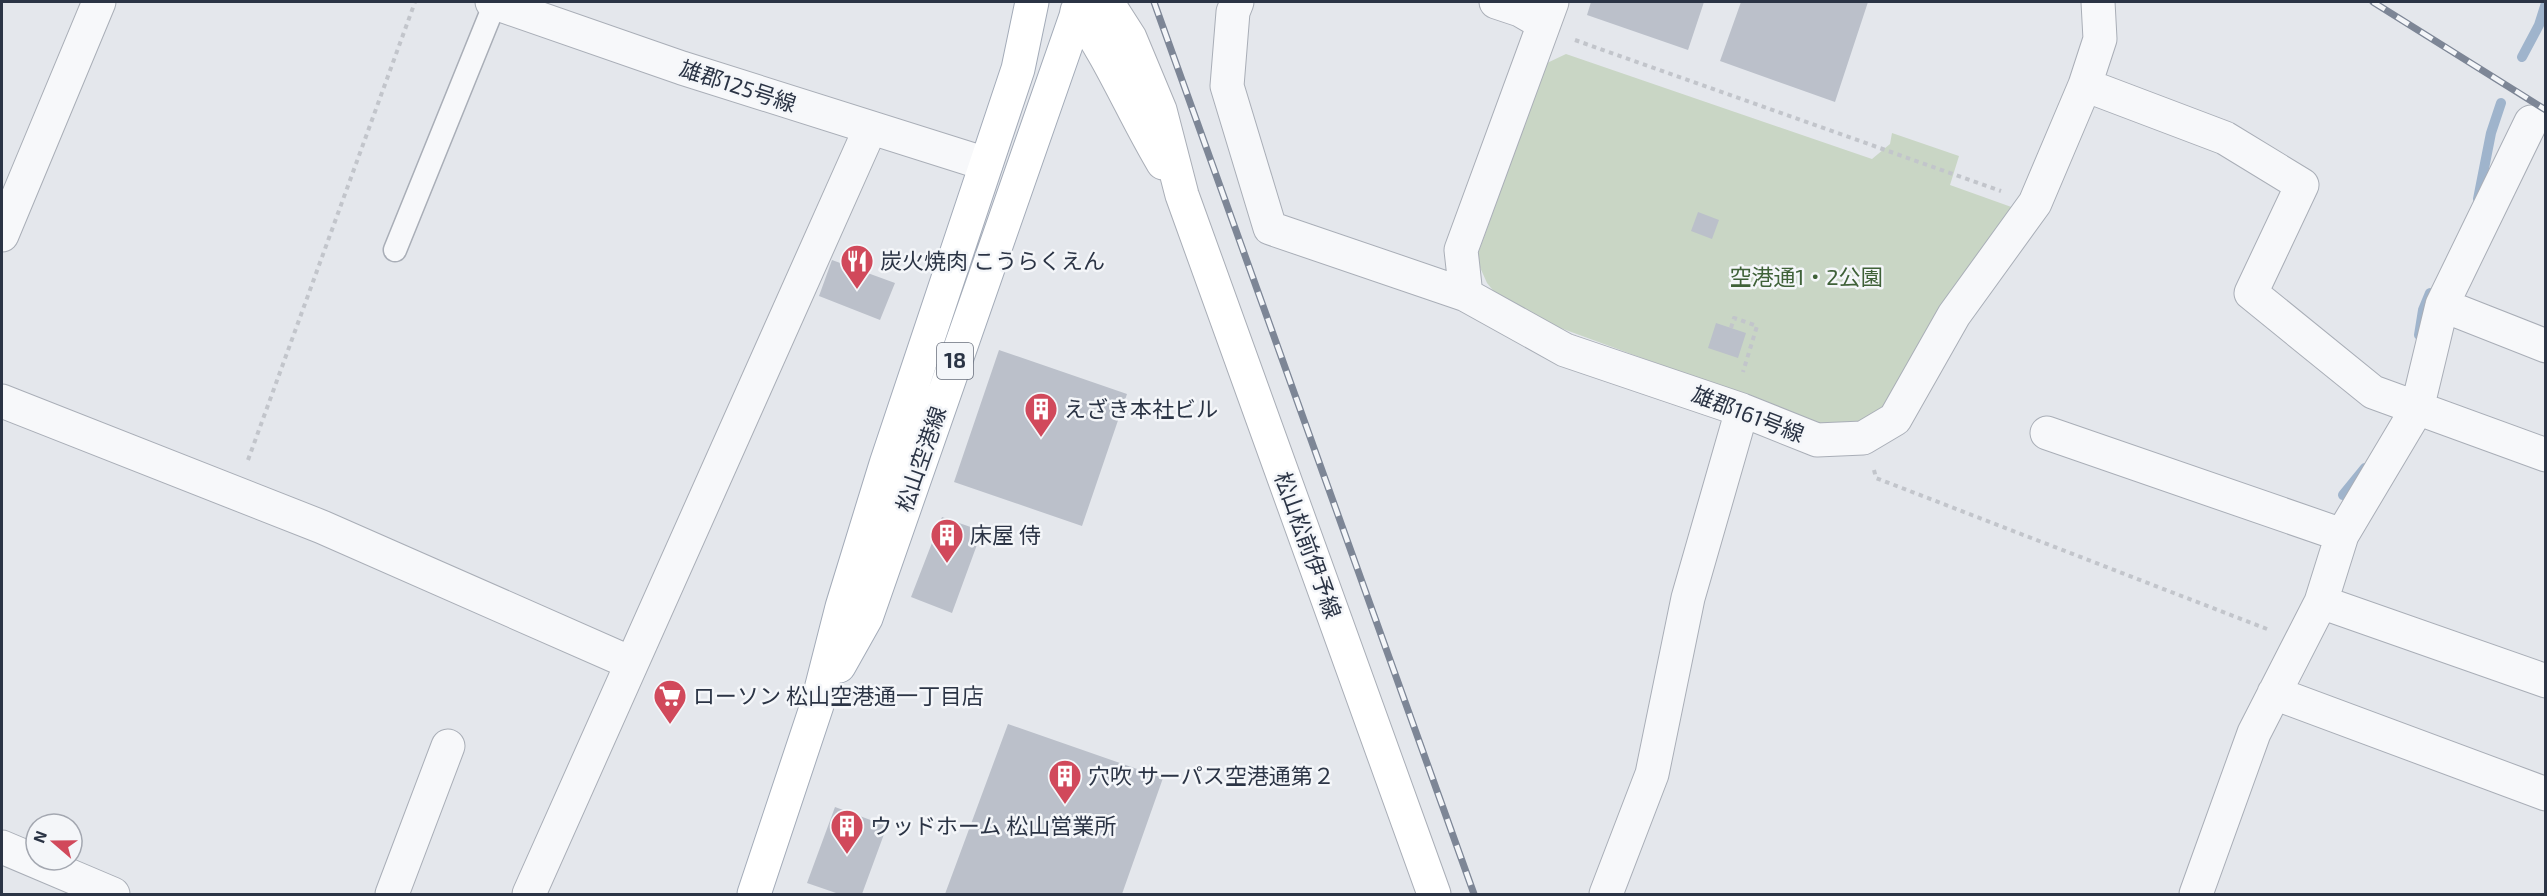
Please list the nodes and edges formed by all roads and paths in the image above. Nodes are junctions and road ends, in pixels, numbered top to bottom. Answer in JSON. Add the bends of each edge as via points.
{"nodes":[{"id":1,"x":99,"y":2,"type":"edge"},
{"id":2,"x":415,"y":2,"type":"edge"},
{"id":3,"x":494,"y":2,"type":"edge"},
{"id":4,"x":1032,"y":2,"type":"edge"},
{"id":5,"x":1238,"y":2,"type":"edge"},
{"id":6,"x":1496,"y":2,"type":"edge"},
{"id":7,"x":2098,"y":2,"type":"edge"},
{"id":8,"x":1079,"y":9,"type":"edge"},
{"id":9,"x":1548,"y":13,"type":"edge"},
{"id":10,"x":1119,"y":49,"type":"junction"},
{"id":11,"x":1051,"y":58,"type":"junction"},
{"id":12,"x":2085,"y":85,"type":"junction"},
{"id":13,"x":2531,"y":122,"type":"dead end"},
{"id":14,"x":870,"y":129,"type":"junction"},
{"id":15,"x":1003,"y":169,"type":"junction"},
{"id":16,"x":2036,"y":203,"type":"junction"},
{"id":17,"x":2,"y":235,"type":"edge"},
{"id":18,"x":395,"y":250,"type":"dead end"},
{"id":19,"x":1466,"y":295,"type":"junction"},
{"id":20,"x":2442,"y":305,"type":"junction"},
{"id":21,"x":1731,"y":328,"type":"dead end"},
{"id":22,"x":2546,"y":346,"type":"edge"},
{"id":23,"x":2,"y":401,"type":"edge"},
{"id":24,"x":2417,"y":409,"type":"junction"},
{"id":25,"x":1742,"y":410,"type":"junction"},
{"id":26,"x":2047,"y":433,"type":"dead end"},
{"id":27,"x":1863,"y":438,"type":"junction"},
{"id":28,"x":2546,"y":455,"type":"edge"},
{"id":29,"x":236,"y":493,"type":"junction"},
{"id":30,"x":2342,"y":535,"type":"junction"},
{"id":31,"x":2321,"y":602,"type":"junction"},
{"id":32,"x":632,"y":663,"type":"junction"},
{"id":33,"x":2281,"y":680,"type":"junction"},
{"id":34,"x":2546,"y":681,"type":"edge"},
{"id":35,"x":818,"y":705,"type":"junction"},
{"id":36,"x":448,"y":746,"type":"dead end"},
{"id":37,"x":2546,"y":794,"type":"edge"},
{"id":38,"x":2,"y":847,"type":"edge"},
{"id":39,"x":113,"y":894,"type":"edge"},
{"id":40,"x":392,"y":894,"type":"edge"},
{"id":41,"x":529,"y":894,"type":"edge"},
{"id":42,"x":754,"y":894,"type":"edge"},
{"id":43,"x":1434,"y":894,"type":"edge"},
{"id":44,"x":1606,"y":894,"type":"edge"},
{"id":45,"x":2196,"y":894,"type":"edge"}],
"edges":[{"from":1,"to":17,"type":"street"},
{"from":2,"to":29,"type":"path"},
{"from":3,"to":14,"type":"street","name":"雄郡125号線"},
{"from":3,"to":18,"type":"lane"},
{"from":4,"to":15,"type":"main road","name":"松山空港線","number":"18"},
{"from":5,"to":19,"type":"street","name":"雄郡161号線","via":[[1233,12],[1227,86],[1270,228]]},
{"from":6,"to":9,"type":"street"},
{"from":7,"to":12,"type":"street","name":"雄郡161号線","via":[[2100,39]]},
{"from":8,"to":10,"type":"main road","name":"松山松前伊予線"},
{"from":8,"to":11,"type":"main road","number":"18","via":[[1054,36]]},
{"from":9,"to":16,"type":"path","via":[[1558,34]]},
{"from":9,"to":19,"type":"street","via":[[1461,250]]},
{"from":10,"to":11,"type":"main road","via":[[1080,46]]},
{"from":10,"to":43,"type":"main road","name":"松山松前伊予線","via":[[1160,110],[1182,195]]},
{"from":11,"to":15,"type":"main road","number":"18"},
{"from":12,"to":16,"type":"street","name":"雄郡161号線"},
{"from":12,"to":24,"type":"street","via":[[2225,138],[2302,185],[2251,293],[2373,392]]},
{"from":13,"to":20,"type":"street"},
{"from":14,"to":15,"type":"street","name":"雄郡125号線"},
{"from":14,"to":32,"type":"street"},
{"from":15,"to":35,"type":"main road","name":"松山空港線","number":"18","via":[[903,412],[842,607]]},
{"from":15,"to":35,"type":"main road","name":"松山空港線","number":"18","via":[[866,618]]},
{"from":16,"to":27,"type":"street","name":"雄郡161号線","via":[[1954,315],[1895,419]]},
{"from":19,"to":25,"type":"street","name":"雄郡161号線","via":[[1564,350]]},
{"from":20,"to":22,"type":"street"},
{"from":20,"to":24,"type":"street"},
{"from":21,"to":25,"type":"path","via":[[1734,318],[1757,326],[1736,394]]},
{"from":23,"to":29,"type":"street"},
{"from":24,"to":28,"type":"street"},
{"from":24,"to":30,"type":"street"},
{"from":25,"to":27,"type":"street","name":"雄郡161号線","via":[[1816,440]]},
{"from":25,"to":44,"type":"street","via":[[1688,598],[1652,774]]},
{"from":26,"to":30,"type":"street"},
{"from":27,"to":33,"type":"path","via":[[1876,478],[2276,632]]},
{"from":29,"to":32,"type":"street"},
{"from":30,"to":31,"type":"street"},
{"from":31,"to":33,"type":"street"},
{"from":31,"to":34,"type":"street"},
{"from":32,"to":41,"type":"street"},
{"from":33,"to":37,"type":"street"},
{"from":33,"to":45,"type":"street","via":[[2254,733]]},
{"from":35,"to":42,"type":"main road","name":"松山空港線","number":"18"},
{"from":36,"to":40,"type":"street"},
{"from":38,"to":39,"type":"street"}]}
